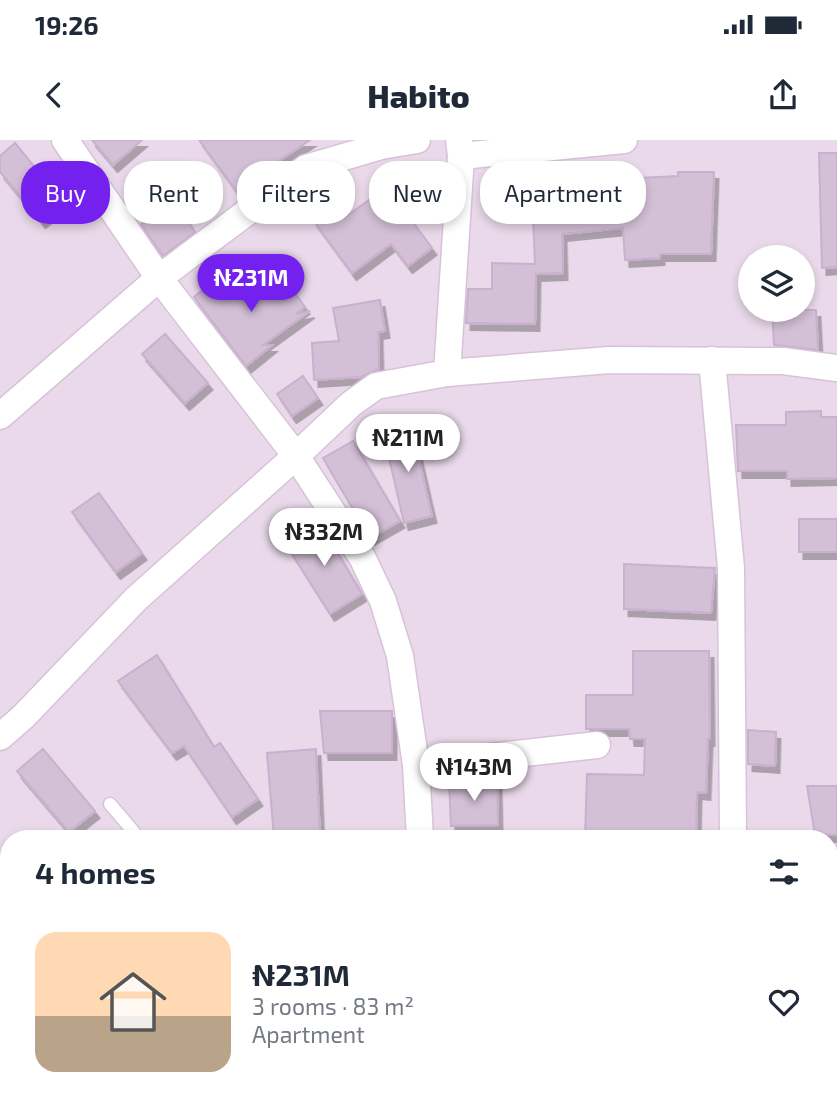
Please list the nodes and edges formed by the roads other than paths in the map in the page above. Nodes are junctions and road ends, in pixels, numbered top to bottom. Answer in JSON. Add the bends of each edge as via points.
{"nodes":[{"id":1,"x":65,"y":140,"type":"edge"},
{"id":2,"x":417,"y":140,"type":"edge"},
{"id":3,"x":624,"y":140,"type":"edge"},
{"id":4,"x":460,"y":148,"type":"edge"},
{"id":5,"x":159,"y":278,"type":"junction"},
{"id":6,"x":712,"y":360,"type":"junction"},
{"id":7,"x":837,"y":368,"type":"edge"},
{"id":8,"x":447,"y":373,"type":"junction"},
{"id":9,"x":0,"y":416,"type":"edge"},
{"id":10,"x":296,"y":456,"type":"junction"},
{"id":11,"x":0,"y":737,"type":"edge"},
{"id":12,"x":597,"y":745,"type":"dead end"},
{"id":13,"x":416,"y":765,"type":"junction"},
{"id":14,"x":110,"y":804,"type":"dead end"},
{"id":15,"x":132,"y":830,"type":"edge"},
{"id":16,"x":420,"y":830,"type":"edge"},
{"id":17,"x":733,"y":830,"type":"edge"}],
"edges":[{"from":1,"to":5,"type":"street"},
{"from":2,"to":5,"type":"street","via":[[306,168]]},
{"from":3,"to":4,"type":"street"},
{"from":4,"to":8,"type":"street"},
{"from":5,"to":9,"type":"street"},
{"from":5,"to":10,"type":"street"},
{"from":6,"to":7,"type":"street","via":[[783,361]]},
{"from":6,"to":8,"type":"street","via":[[609,360]]},
{"from":6,"to":17,"type":"street","via":[[731,568]]},
{"from":8,"to":10,"type":"street","via":[[376,386]]},
{"from":10,"to":11,"type":"street","via":[[136,599]]},
{"from":10,"to":13,"type":"street","via":[[363,559],[383,600],[400,656]]},
{"from":12,"to":13,"type":"street"},
{"from":13,"to":16,"type":"street"},
{"from":14,"to":15,"type":"lane"}]}
